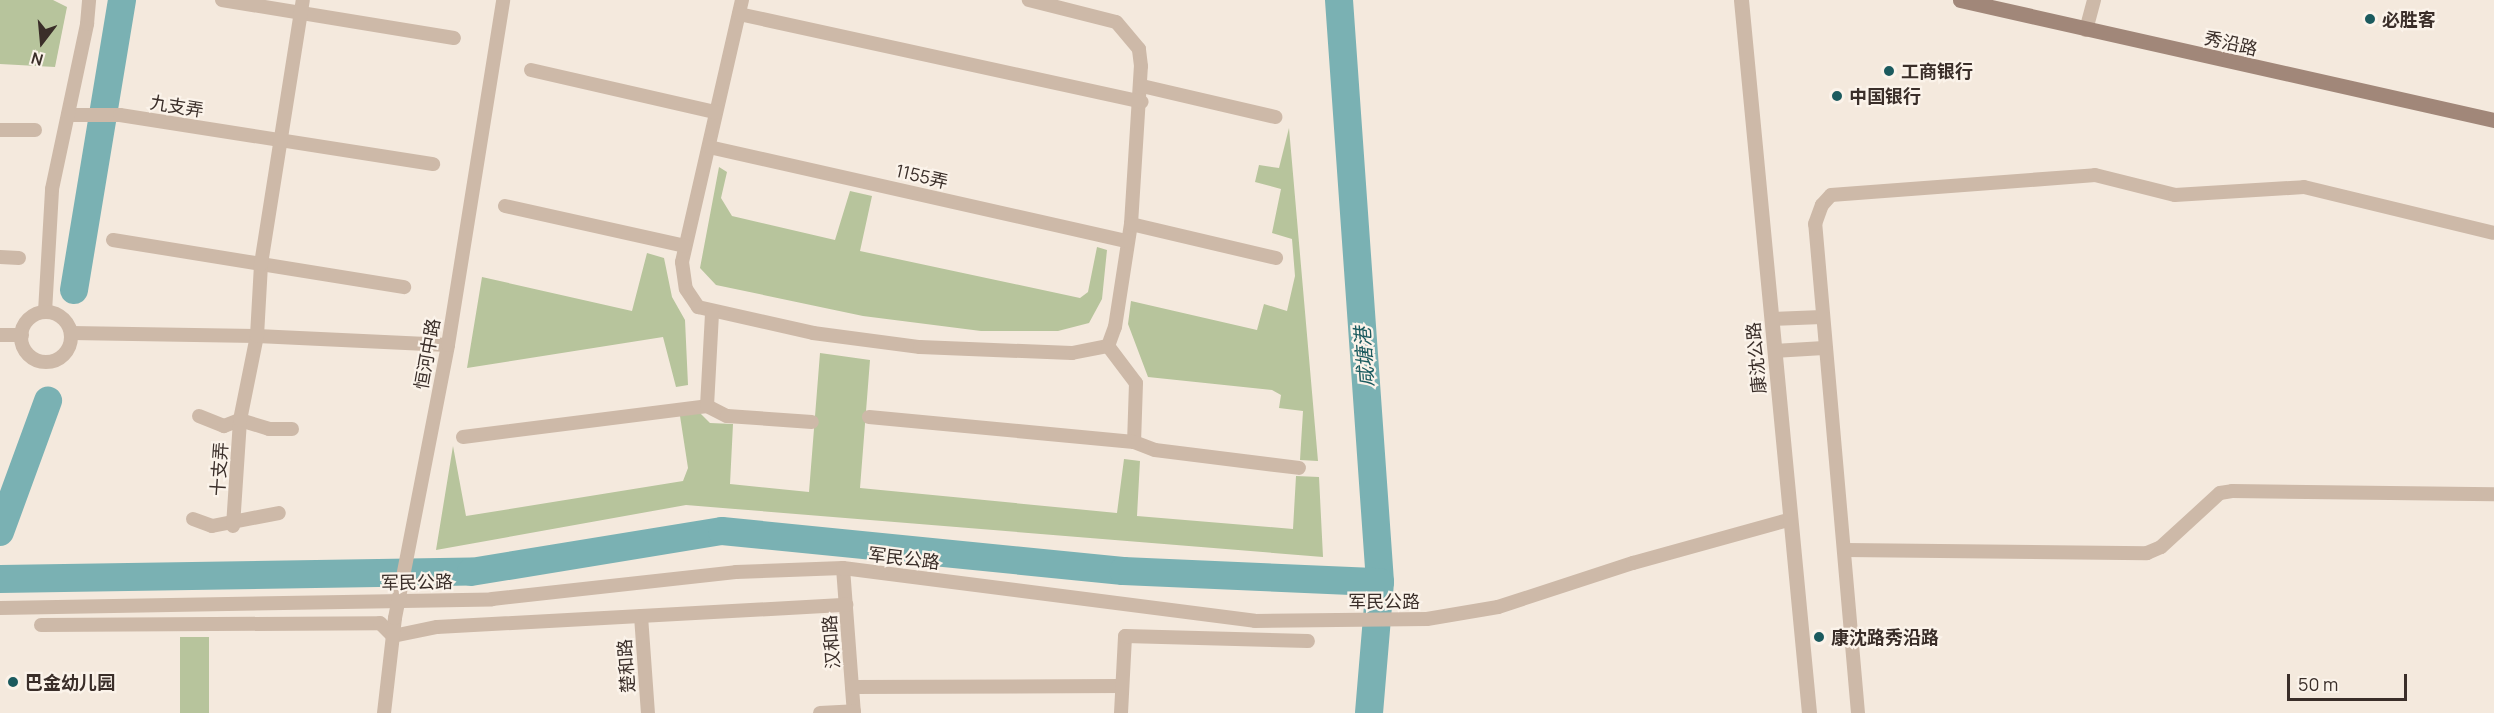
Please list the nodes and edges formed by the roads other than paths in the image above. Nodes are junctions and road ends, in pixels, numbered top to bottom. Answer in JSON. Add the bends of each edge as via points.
{"nodes":[{"id":1,"x":89,"y":0,"type":"edge"},
{"id":2,"x":222,"y":0,"type":"edge"},
{"id":3,"x":503,"y":0,"type":"edge"},
{"id":4,"x":1741,"y":0,"type":"edge"},
{"id":5,"x":1960,"y":0,"type":"edge"},
{"id":6,"x":2094,"y":0,"type":"edge"},
{"id":7,"x":1037,"y":1,"type":"edge"},
{"id":8,"x":302,"y":6,"type":"edge"},
{"id":9,"x":740,"y":7,"type":"edge"},
{"id":10,"x":2086,"y":30,"type":"junction"},
{"id":11,"x":454,"y":38,"type":"dead end"},
{"id":12,"x":531,"y":70,"type":"dead end"},
{"id":13,"x":1142,"y":86,"type":"junction"},
{"id":14,"x":1142,"y":102,"type":"junction"},
{"id":15,"x":715,"y":112,"type":"junction"},
{"id":16,"x":68,"y":115,"type":"junction"},
{"id":17,"x":1275,"y":117,"type":"dead end"},
{"id":18,"x":2494,"y":120,"type":"edge"},
{"id":19,"x":0,"y":130,"type":"edge"},
{"id":20,"x":35,"y":130,"type":"dead end"},
{"id":21,"x":280,"y":141,"type":"junction"},
{"id":22,"x":709,"y":147,"type":"junction"},
{"id":23,"x":433,"y":165,"type":"dead end"},
{"id":24,"x":505,"y":206,"type":"dead end"},
{"id":25,"x":1131,"y":224,"type":"junction"},
{"id":26,"x":2494,"y":233,"type":"edge"},
{"id":27,"x":113,"y":240,"type":"dead end"},
{"id":28,"x":1127,"y":241,"type":"junction"},
{"id":29,"x":685,"y":246,"type":"junction"},
{"id":30,"x":0,"y":257,"type":"edge"},
{"id":31,"x":19,"y":258,"type":"dead end"},
{"id":32,"x":1276,"y":258,"type":"dead end"},
{"id":33,"x":261,"y":264,"type":"junction"},
{"id":34,"x":404,"y":287,"type":"dead end"},
{"id":35,"x":45,"y":312,"type":"junction"},
{"id":36,"x":712,"y":313,"type":"junction"},
{"id":37,"x":1822,"y":317,"type":"junction"},
{"id":38,"x":1772,"y":319,"type":"junction"},
{"id":39,"x":71,"y":333,"type":"junction"},
{"id":40,"x":0,"y":335,"type":"edge"},
{"id":41,"x":22,"y":335,"type":"junction"},
{"id":42,"x":257,"y":336,"type":"junction"},
{"id":43,"x":448,"y":345,"type":"junction"},
{"id":44,"x":1108,"y":346,"type":"junction"},
{"id":45,"x":1824,"y":348,"type":"junction"},
{"id":46,"x":1775,"y":351,"type":"junction"},
{"id":47,"x":707,"y":406,"type":"junction"},
{"id":48,"x":199,"y":416,"type":"dead end"},
{"id":49,"x":869,"y":417,"type":"dead end"},
{"id":50,"x":240,"y":420,"type":"junction"},
{"id":51,"x":812,"y":422,"type":"dead end"},
{"id":52,"x":292,"y":429,"type":"dead end"},
{"id":53,"x":463,"y":437,"type":"dead end"},
{"id":54,"x":1134,"y":442,"type":"junction"},
{"id":55,"x":1299,"y":468,"type":"dead end"},
{"id":56,"x":2494,"y":494,"type":"edge"},
{"id":57,"x":279,"y":513,"type":"dead end"},
{"id":58,"x":193,"y":519,"type":"dead end"},
{"id":59,"x":1788,"y":520,"type":"junction"},
{"id":60,"x":233,"y":523,"type":"junction"},
{"id":61,"x":1846,"y":550,"type":"junction"},
{"id":62,"x":843,"y":568,"type":"junction"},
{"id":63,"x":399,"y":600,"type":"junction"},
{"id":64,"x":846,"y":605,"type":"junction"},
{"id":65,"x":0,"y":608,"type":"edge"},
{"id":66,"x":641,"y":616,"type":"junction"},
{"id":67,"x":41,"y":625,"type":"dead end"},
{"id":68,"x":393,"y":636,"type":"junction"},
{"id":69,"x":1308,"y":641,"type":"dead end"},
{"id":70,"x":1121,"y":686,"type":"junction"},
{"id":71,"x":852,"y":687,"type":"junction"},
{"id":72,"x":854,"y":712,"type":"edge"},
{"id":73,"x":384,"y":713,"type":"edge"},
{"id":74,"x":648,"y":713,"type":"edge"},
{"id":75,"x":820,"y":713,"type":"edge"},
{"id":76,"x":1121,"y":713,"type":"edge"},
{"id":77,"x":1809,"y":713,"type":"edge"},
{"id":78,"x":1858,"y":713,"type":"edge"}],
"edges":[{"from":1,"to":16,"type":"street"},
{"from":2,"to":8,"type":"street"},
{"from":3,"to":43,"type":"street","name":"恒河中路"},
{"from":4,"to":38,"type":"street","name":"康沈公路"},
{"from":5,"to":10,"type":"main road","name":"秀沿路"},
{"from":6,"to":10,"type":"street"},
{"from":7,"to":13,"type":"street","via":[[1116,22],[1139,50]]},
{"from":8,"to":11,"type":"street"},
{"from":8,"to":21,"type":"street"},
{"from":9,"to":14,"type":"street"},
{"from":9,"to":15,"type":"street"},
{"from":10,"to":18,"type":"main road","name":"秀沿路"},
{"from":12,"to":15,"type":"street"},
{"from":13,"to":14,"type":"street"},
{"from":13,"to":17,"type":"street"},
{"from":14,"to":25,"type":"street"},
{"from":15,"to":22,"type":"street"},
{"from":16,"to":21,"type":"street","name":"九支弄","via":[[112,116]]},
{"from":16,"to":35,"type":"street","via":[[52,189]]},
{"from":19,"to":20,"type":"street"},
{"from":21,"to":23,"type":"street","name":"九支弄"},
{"from":21,"to":33,"type":"street"},
{"from":22,"to":28,"type":"street","name":"1155弄"},
{"from":22,"to":29,"type":"street"},
{"from":24,"to":29,"type":"street"},
{"from":25,"to":28,"type":"street"},
{"from":25,"to":32,"type":"street"},
{"from":26,"to":37,"type":"street","via":[[2304,187],[2175,195],[2095,175],[1831,195],[1821,205],[1815,224]]},
{"from":27,"to":33,"type":"street"},
{"from":28,"to":44,"type":"street","via":[[1115,327]]},
{"from":29,"to":36,"type":"street","via":[[682,262],[686,290],[698,307]]},
{"from":30,"to":31,"type":"street"},
{"from":33,"to":34,"type":"street"},
{"from":33,"to":42,"type":"street"},
{"from":35,"to":39,"type":"street","via":[[63,319]]},
{"from":35,"to":41,"type":"street","via":[[32,317]]},
{"from":36,"to":44,"type":"street","via":[[813,333],[920,347],[1071,353]]},
{"from":36,"to":47,"type":"street"},
{"from":37,"to":38,"type":"street"},
{"from":37,"to":45,"type":"street"},
{"from":38,"to":46,"type":"street","name":"康沈公路"},
{"from":39,"to":41,"type":"street","via":[[66,351],[51,361],[32,357],[24,348]]},
{"from":39,"to":42,"type":"street"},
{"from":40,"to":41,"type":"street"},
{"from":42,"to":43,"type":"street"},
{"from":42,"to":50,"type":"street","name":"十支弄"},
{"from":43,"to":63,"type":"street","name":"恒河中路"},
{"from":44,"to":54,"type":"street","via":[[1136,383]]},
{"from":45,"to":46,"type":"street"},
{"from":45,"to":61,"type":"street"},
{"from":46,"to":59,"type":"street","name":"康沈公路"},
{"from":47,"to":51,"type":"street","via":[[727,416]]},
{"from":47,"to":53,"type":"street"},
{"from":48,"to":50,"type":"street","name":"十支弄","via":[[224,426]]},
{"from":49,"to":54,"type":"street"},
{"from":50,"to":52,"type":"street","name":"十支弄","via":[[269,429]]},
{"from":50,"to":60,"type":"street","name":"十支弄"},
{"from":54,"to":55,"type":"street","via":[[1155,450]]},
{"from":56,"to":61,"type":"street","via":[[2220,493],[2161,547],[2147,553]]},
{"from":57,"to":60,"type":"street","name":"十支弄"},
{"from":58,"to":60,"type":"street","name":"十支弄","via":[[212,526]]},
{"from":59,"to":62,"type":"street","name":"军民公路","via":[[1633,563],[1498,607],[1427,619],[1255,621]]},
{"from":59,"to":77,"type":"street","name":"康沈公路"},
{"from":61,"to":78,"type":"street"},
{"from":62,"to":63,"type":"street","name":"军民公路","via":[[725,573],[492,599]]},
{"from":62,"to":64,"type":"street","name":"汉和路"},
{"from":63,"to":65,"type":"street","name":"军民公路"},
{"from":63,"to":68,"type":"street","name":"恒河中路"},
{"from":64,"to":66,"type":"street"},
{"from":64,"to":71,"type":"street","name":"汉和路"},
{"from":66,"to":68,"type":"street","via":[[437,627]]},
{"from":66,"to":74,"type":"street","name":"楚和路"},
{"from":67,"to":68,"type":"street","via":[[380,623]]},
{"from":68,"to":73,"type":"street","name":"恒河中路"},
{"from":69,"to":70,"type":"street","via":[[1125,636]]},
{"from":70,"to":71,"type":"street"},
{"from":70,"to":76,"type":"street"},
{"from":71,"to":72,"type":"street","name":"汉和路"},
{"from":72,"to":75,"type":"street"}]}
